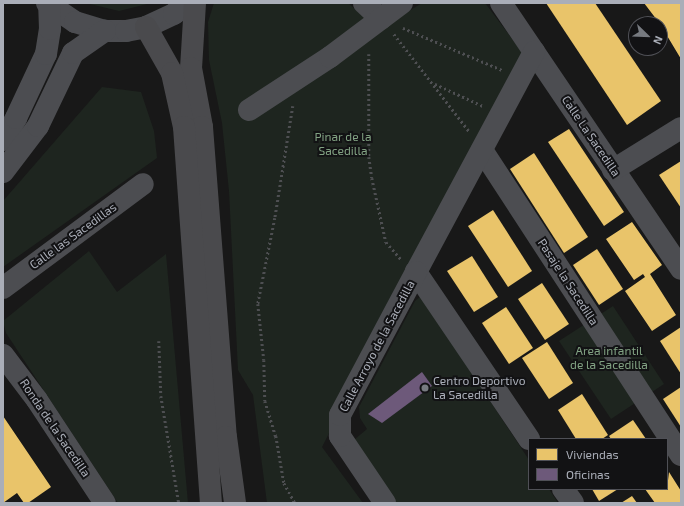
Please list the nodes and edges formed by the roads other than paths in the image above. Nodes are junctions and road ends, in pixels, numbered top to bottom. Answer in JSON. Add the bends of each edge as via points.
{"nodes":[{"id":1,"x":186,"y":3,"type":"edge"},
{"id":2,"x":195,"y":3,"type":"edge"},
{"id":3,"x":364,"y":3,"type":"edge"},
{"id":4,"x":402,"y":3,"type":"edge"},
{"id":5,"x":501,"y":3,"type":"edge"},
{"id":6,"x":48,"y":4,"type":"edge"},
{"id":7,"x":374,"y":24,"type":"junction"},
{"id":8,"x":146,"y":27,"type":"junction"},
{"id":9,"x":105,"y":31,"type":"junction"},
{"id":10,"x":534,"y":52,"type":"junction"},
{"id":11,"x":249,"y":110,"type":"dead end"},
{"id":12,"x":681,"y":128,"type":"edge"},
{"id":13,"x":3,"y":140,"type":"edge"},
{"id":14,"x":482,"y":150,"type":"junction"},
{"id":15,"x":613,"y":170,"type":"junction"},
{"id":16,"x":3,"y":172,"type":"edge"},
{"id":17,"x":143,"y":184,"type":"dead end"},
{"id":18,"x":681,"y":270,"type":"edge"},
{"id":19,"x":416,"y":272,"type":"junction"},
{"id":20,"x":3,"y":288,"type":"edge"},
{"id":21,"x":3,"y":355,"type":"edge"},
{"id":22,"x":528,"y":438,"type":"edge"},
{"id":23,"x":681,"y":455,"type":"edge"},
{"id":24,"x":564,"y":490,"type":"edge"},
{"id":25,"x":105,"y":503,"type":"edge"},
{"id":26,"x":211,"y":503,"type":"edge"},
{"id":27,"x":235,"y":503,"type":"edge"},
{"id":28,"x":385,"y":503,"type":"edge"},
{"id":29,"x":573,"y":503,"type":"edge"}],
"edges":[{"from":1,"to":8,"type":"street","via":[[174,14]]},
{"from":2,"to":27,"type":"highway","via":[[191,68],[202,127],[226,437]]},
{"from":3,"to":7,"type":"street"},
{"from":4,"to":7,"type":"street"},
{"from":5,"to":10,"type":"street","name":"Calle La Sacedilla"},
{"from":6,"to":9,"type":"street","via":[[75,22]]},
{"from":6,"to":13,"type":"street","via":[[50,29],[46,54]]},
{"from":7,"to":11,"type":"street"},
{"from":8,"to":9,"type":"street","via":[[126,31]]},
{"from":8,"to":26,"type":"highway","via":[[172,73],[184,127]]},
{"from":9,"to":16,"type":"street","via":[[73,53],[38,126]]},
{"from":10,"to":14,"type":"street","name":"Calle Arroyo de la Sacedilla"},
{"from":10,"to":15,"type":"street","name":"Calle La Sacedilla"},
{"from":12,"to":15,"type":"street"},
{"from":14,"to":19,"type":"street","name":"Calle Arroyo de la Sacedilla"},
{"from":14,"to":23,"type":"street","name":"Pasaje la Sacedilla"},
{"from":15,"to":18,"type":"street","name":"Calle La Sacedilla"},
{"from":17,"to":20,"type":"street","name":"Calle las Sacedillas"},
{"from":19,"to":22,"type":"street","name":"Calle Arroyo de la Sacedilla"},
{"from":19,"to":28,"type":"street","name":"Calle Arroyo de la Sacedilla","via":[[340,414],[340,436]]},
{"from":21,"to":25,"type":"street","name":"Ronda de la Sacedilla","via":[[37,400]]},
{"from":24,"to":29,"type":"street"}]}
